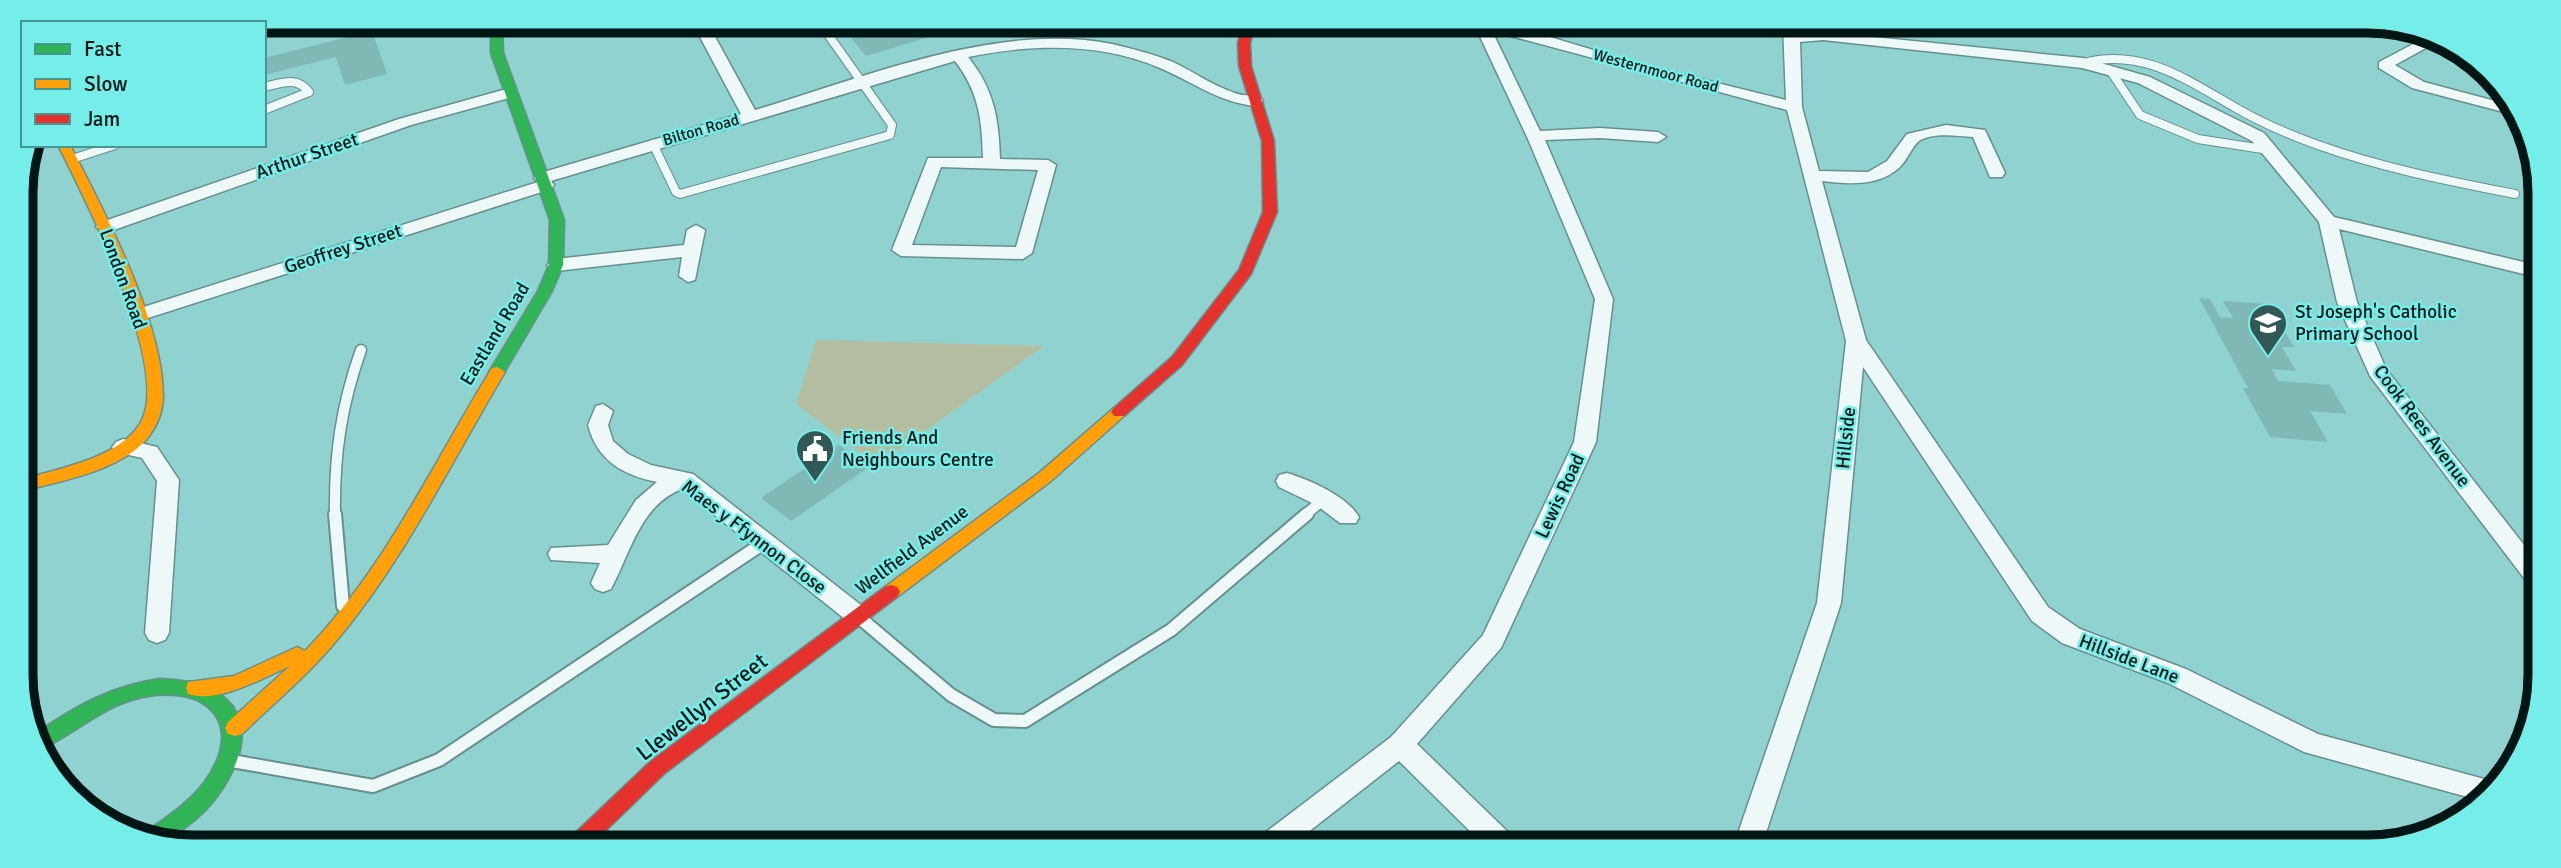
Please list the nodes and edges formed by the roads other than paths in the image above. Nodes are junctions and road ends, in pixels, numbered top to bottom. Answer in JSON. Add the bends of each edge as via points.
{"nodes":[{"id":1,"x":496,"y":33,"type":"edge"},
{"id":2,"x":705,"y":33,"type":"edge"},
{"id":3,"x":827,"y":33,"type":"edge"},
{"id":4,"x":1247,"y":33,"type":"edge"},
{"id":5,"x":1496,"y":33,"type":"edge"},
{"id":6,"x":1519,"y":33,"type":"edge"},
{"id":7,"x":1790,"y":33,"type":"edge"},
{"id":8,"x":1798,"y":33,"type":"edge"},
{"id":9,"x":2425,"y":44,"type":"edge"},
{"id":10,"x":958,"y":55,"type":"junction"},
{"id":11,"x":2083,"y":63,"type":"junction"},
{"id":12,"x":2110,"y":70,"type":"junction"},
{"id":13,"x":860,"y":83,"type":"junction"},
{"id":14,"x":266,"y":87,"type":"edge"},
{"id":15,"x":510,"y":93,"type":"junction"},
{"id":16,"x":1255,"y":101,"type":"junction"},
{"id":17,"x":1794,"y":107,"type":"junction"},
{"id":18,"x":2503,"y":108,"type":"edge"},
{"id":19,"x":266,"y":109,"type":"edge"},
{"id":20,"x":750,"y":116,"type":"junction"},
{"id":21,"x":1535,"y":136,"type":"junction"},
{"id":22,"x":1658,"y":137,"type":"dead end"},
{"id":23,"x":653,"y":144,"type":"junction"},
{"id":24,"x":102,"y":147,"type":"edge"},
{"id":25,"x":2269,"y":150,"type":"junction"},
{"id":26,"x":68,"y":152,"type":"edge"},
{"id":27,"x":992,"y":163,"type":"junction"},
{"id":28,"x":1996,"y":173,"type":"dead end"},
{"id":29,"x":1812,"y":174,"type":"junction"},
{"id":30,"x":544,"y":181,"type":"junction"},
{"id":31,"x":2515,"y":194,"type":"dead end"},
{"id":32,"x":2328,"y":221,"type":"junction"},
{"id":33,"x":105,"y":227,"type":"junction"},
{"id":34,"x":696,"y":230,"type":"dead end"},
{"id":35,"x":693,"y":250,"type":"junction"},
{"id":36,"x":556,"y":265,"type":"junction"},
{"id":37,"x":2528,"y":269,"type":"edge"},
{"id":38,"x":688,"y":276,"type":"dead end"},
{"id":39,"x":141,"y":314,"type":"junction"},
{"id":40,"x":1856,"y":341,"type":"junction"},
{"id":41,"x":361,"y":350,"type":"dead end"},
{"id":42,"x":603,"y":411,"type":"dead end"},
{"id":43,"x":123,"y":447,"type":"junction"},
{"id":44,"x":685,"y":480,"type":"junction"},
{"id":45,"x":1287,"y":481,"type":"dead end"},
{"id":46,"x":33,"y":482,"type":"edge"},
{"id":47,"x":1324,"y":499,"type":"junction"},
{"id":48,"x":1348,"y":517,"type":"dead end"},
{"id":49,"x":765,"y":542,"type":"junction"},
{"id":50,"x":559,"y":554,"type":"dead end"},
{"id":51,"x":615,"y":554,"type":"junction"},
{"id":52,"x":2528,"y":567,"type":"edge"},
{"id":53,"x":603,"y":583,"type":"dead end"},
{"id":54,"x":345,"y":616,"type":"junction"},
{"id":55,"x":858,"y":616,"type":"junction"},
{"id":56,"x":157,"y":633,"type":"dead end"},
{"id":57,"x":330,"y":636,"type":"junction"},
{"id":58,"x":195,"y":688,"type":"junction"},
{"id":59,"x":235,"y":728,"type":"junction"},
{"id":60,"x":45,"y":737,"type":"edge"},
{"id":61,"x":1400,"y":745,"type":"junction"},
{"id":62,"x":228,"y":760,"type":"junction"},
{"id":63,"x":2480,"y":789,"type":"edge"},
{"id":64,"x":163,"y":831,"type":"edge"},
{"id":65,"x":1491,"y":834,"type":"edge"},
{"id":66,"x":1752,"y":834,"type":"edge"},
{"id":67,"x":587,"y":835,"type":"edge"},
{"id":68,"x":1284,"y":835,"type":"edge"}],
"edges":[{"from":1,"to":15,"type":"street","name":"Eastland Road","via":[[496,53]]},
{"from":2,"to":20,"type":"street"},
{"from":3,"to":13,"type":"lane"},
{"from":4,"to":16,"type":"street","name":"Wellfield Avenue","via":[[1245,66]]},
{"from":5,"to":21,"type":"street","name":"Lewis Road"},
{"from":6,"to":17,"type":"street","name":"Westernmoor Road"},
{"from":7,"to":17,"type":"street","name":"Hillside"},
{"from":8,"to":11,"type":"street"},
{"from":9,"to":18,"type":"street","via":[[2384,65],[2417,85]]},
{"from":10,"to":13,"type":"street"},
{"from":10,"to":16,"type":"street","via":[[1016,44],[1083,45],[1156,61],[1226,97]]},
{"from":10,"to":27,"type":"street","via":[[979,79],[990,107]]},
{"from":11,"to":12,"type":"street"},
{"from":11,"to":31,"type":"lane","via":[[2107,57],[2137,59],[2329,150]]},
{"from":12,"to":25,"type":"street","via":[[2155,85],[2258,137]]},
{"from":12,"to":25,"type":"lane","via":[[2140,115],[2198,139]]},
{"from":13,"to":20,"type":"street","name":"Bilton Road"},
{"from":13,"to":23,"type":"lane","via":[[892,125],[890,135],[686,194],[676,191]]},
{"from":14,"to":19,"type":"lane","via":[[293,81],[309,92]]},
{"from":15,"to":30,"type":"street","name":"Eastland Road"},
{"from":15,"to":33,"type":"street","name":"Arthur Street","via":[[405,122]]},
{"from":16,"to":55,"type":"street","name":"Wellfield Avenue","via":[[1268,141],[1270,212],[1246,271],[1177,361],[1045,477]]},
{"from":17,"to":29,"type":"street","name":"Hillside"},
{"from":20,"to":23,"type":"street","name":"Bilton Road"},
{"from":21,"to":22,"type":"street","via":[[1600,133]]},
{"from":21,"to":61,"type":"street","name":"Lewis Road","via":[[1604,299],[1586,442],[1492,641]]},
{"from":23,"to":30,"type":"street","name":"Bilton Road"},
{"from":24,"to":26,"type":"lane"},
{"from":25,"to":32,"type":"street"},
{"from":26,"to":33,"type":"street","name":"London Road"},
{"from":27,"to":27,"type":"street","via":[[934,162],[901,250],[1023,253],[1048,165]]},
{"from":28,"to":29,"type":"street","via":[[1979,133],[1946,130],[1913,138],[1892,168],[1873,177]]},
{"from":29,"to":40,"type":"street","name":"Hillside"},
{"from":30,"to":36,"type":"street","name":"Eastland Road","via":[[558,220]]},
{"from":30,"to":39,"type":"street","name":"Geoffrey Street"},
{"from":32,"to":37,"type":"street"},
{"from":32,"to":52,"type":"street","name":"Cook Rees Avenue","via":[[2347,302],[2377,371]]},
{"from":33,"to":39,"type":"street","name":"London Road"},
{"from":34,"to":35,"type":"street"},
{"from":35,"to":36,"type":"street"},
{"from":35,"to":38,"type":"street"},
{"from":36,"to":54,"type":"street","name":"Eastland Road","via":[[545,292],[391,549]]},
{"from":39,"to":43,"type":"street","name":"London Road","via":[[157,403],[151,420]]},
{"from":40,"to":63,"type":"street","name":"Hillside Lane","via":[[2040,614],[2071,636],[2177,676],[2313,744]]},
{"from":40,"to":66,"type":"street","name":"Hillside","via":[[1829,603]]},
{"from":41,"to":54,"type":"lane","via":[[345,394],[339,441],[335,565]]},
{"from":42,"to":44,"type":"street","name":"Maes y Ffynnon Close","via":[[598,425],[603,444],[620,459],[646,472]]},
{"from":43,"to":46,"type":"street","name":"London Road"},
{"from":43,"to":56,"type":"street","via":[[149,452],[168,480]]},
{"from":44,"to":49,"type":"street","name":"Maes y Ffynnon Close"},
{"from":44,"to":51,"type":"street","via":[[670,482],[645,505]]},
{"from":45,"to":47,"type":"street"},
{"from":47,"to":48,"type":"street"},
{"from":47,"to":55,"type":"lane","name":"Wellfield Avenue","via":[[1171,629],[1025,721],[994,720],[951,695]]},
{"from":49,"to":55,"type":"street","name":"Maes y Ffynnon Close"},
{"from":49,"to":62,"type":"lane","via":[[439,760],[373,786]]},
{"from":50,"to":51,"type":"street"},
{"from":51,"to":53,"type":"street"},
{"from":54,"to":57,"type":"street","name":"Eastland Road"},
{"from":55,"to":67,"type":"street","name":"Llewellyn Street","via":[[658,767]]},
{"from":57,"to":58,"type":"street","via":[[236,683]]},
{"from":57,"to":59,"type":"street","name":"Eastland Road"},
{"from":58,"to":59,"type":"street","via":[[216,696],[229,709]]},
{"from":58,"to":60,"type":"street","via":[[153,687],[125,694],[67,721]]},
{"from":59,"to":62,"type":"street"},
{"from":61,"to":65,"type":"street"},
{"from":61,"to":68,"type":"street","name":"Lewis Road"},
{"from":62,"to":64,"type":"street","via":[[192,809]]}]}
